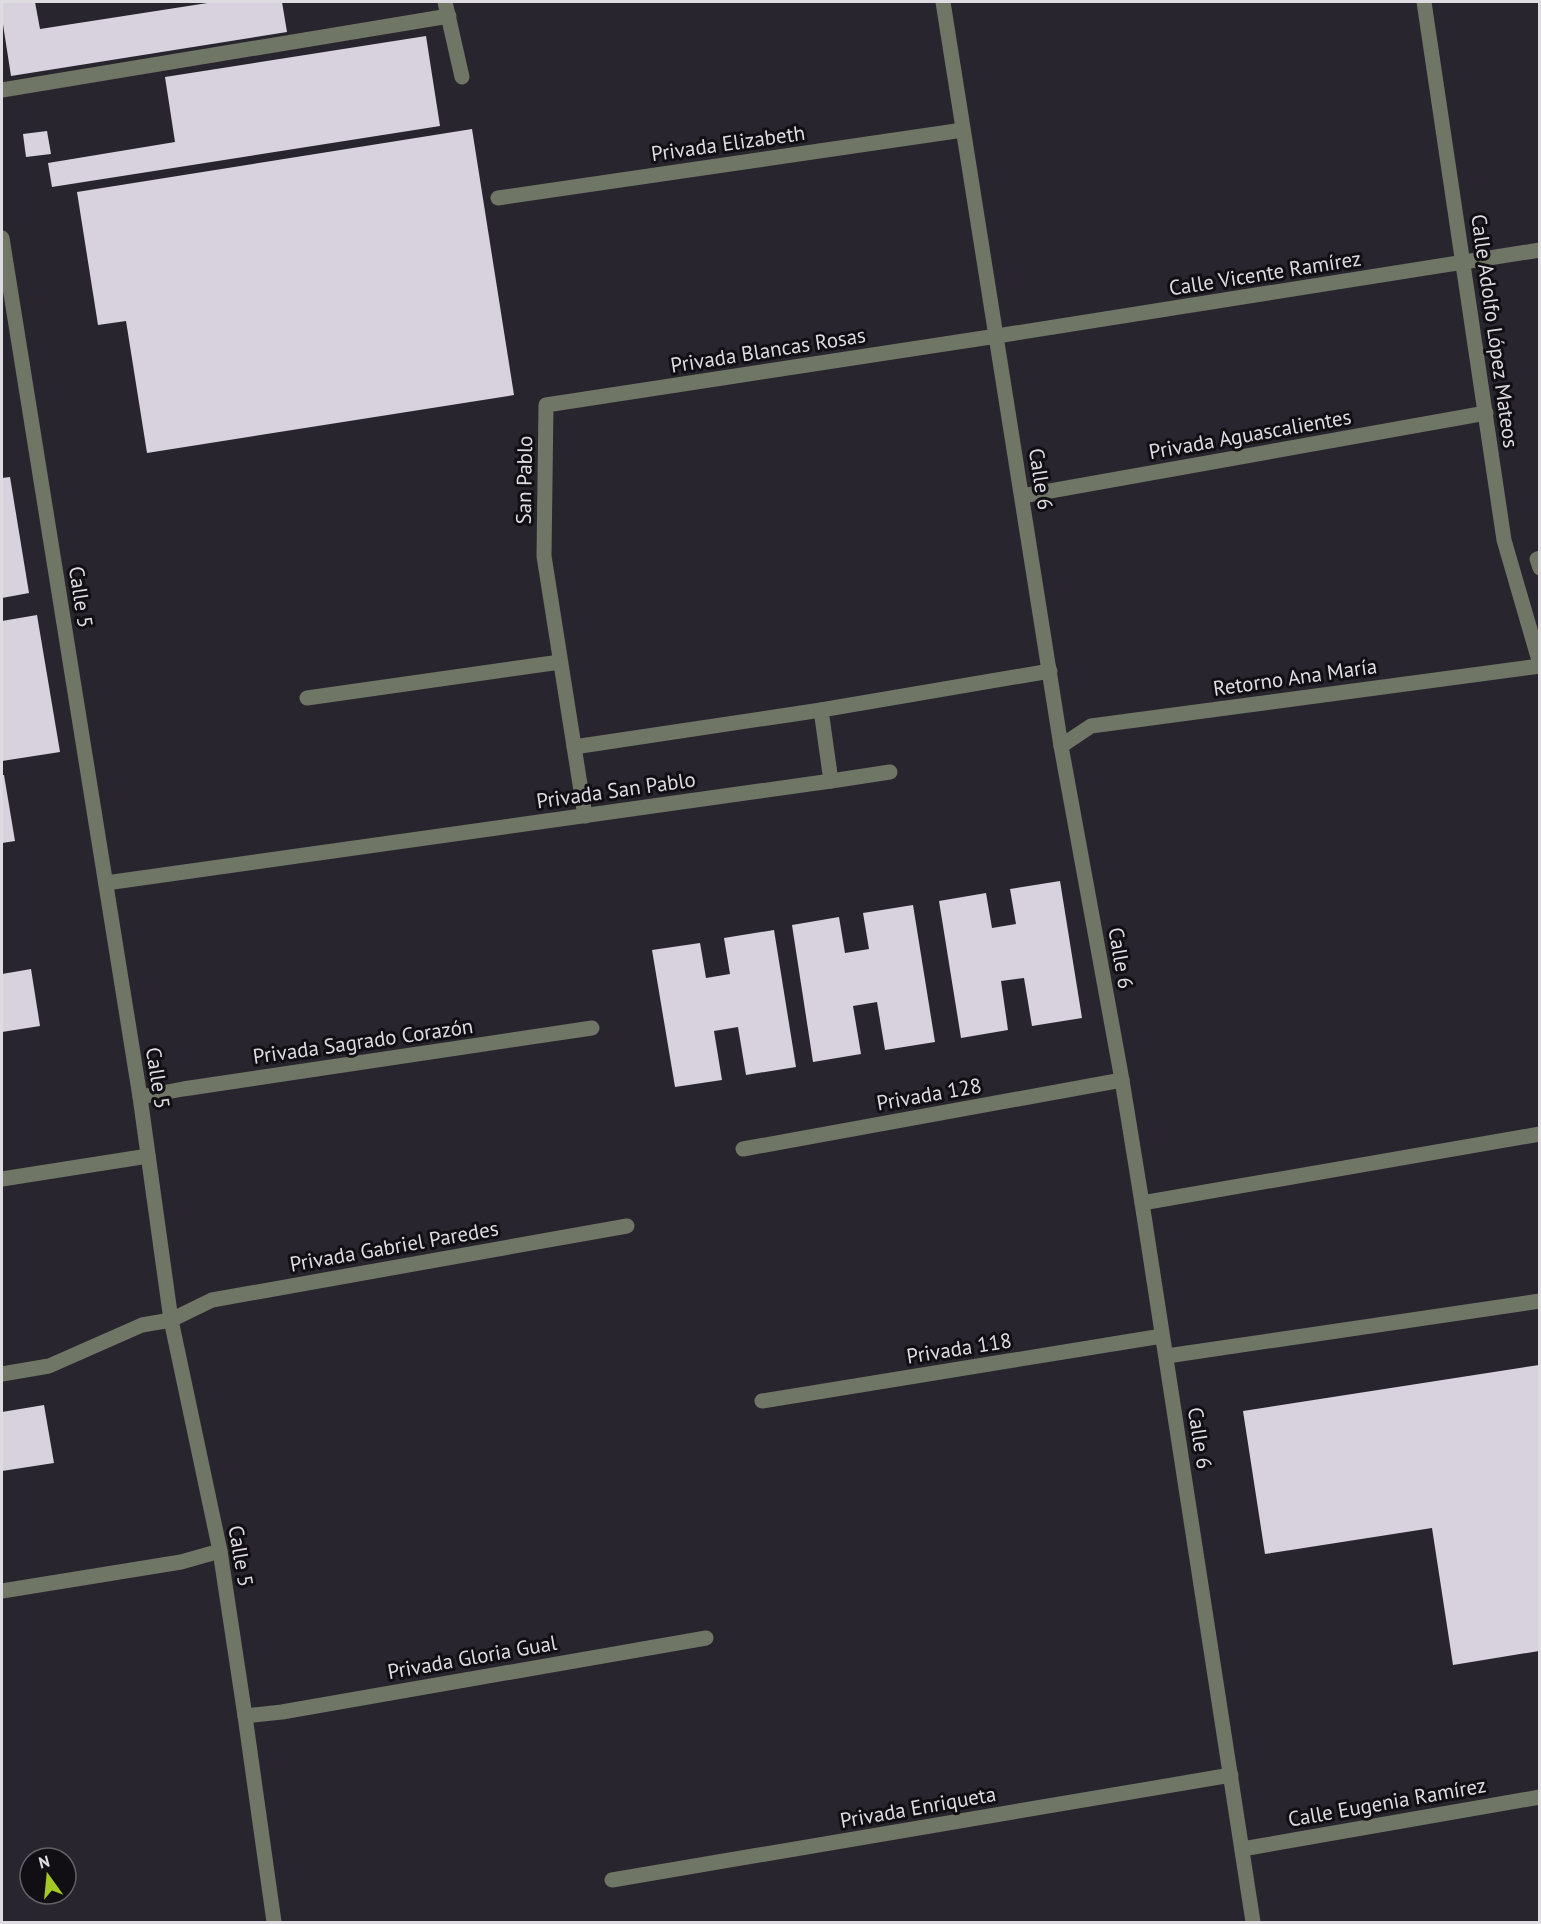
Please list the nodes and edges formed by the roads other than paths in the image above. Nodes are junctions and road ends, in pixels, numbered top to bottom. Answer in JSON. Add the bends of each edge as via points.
{"nodes":[{"id":1,"x":943,"y":2,"type":"edge"},
{"id":2,"x":1426,"y":2,"type":"edge"},
{"id":3,"x":447,"y":9,"type":"edge"},
{"id":4,"x":462,"y":77,"type":"dead end"},
{"id":5,"x":2,"y":90,"type":"edge"},
{"id":6,"x":963,"y":130,"type":"junction"},
{"id":7,"x":498,"y":198,"type":"dead end"},
{"id":8,"x":2,"y":238,"type":"edge"},
{"id":9,"x":1539,"y":250,"type":"edge"},
{"id":10,"x":1464,"y":263,"type":"junction"},
{"id":11,"x":8,"y":322,"type":"edge"},
{"id":12,"x":997,"y":336,"type":"junction"},
{"id":13,"x":546,"y":405,"type":"joint"},
{"id":14,"x":1486,"y":413,"type":"junction"},
{"id":15,"x":1022,"y":496,"type":"junction"},
{"id":16,"x":1539,"y":558,"type":"edge"},
{"id":17,"x":1539,"y":568,"type":"edge"},
{"id":18,"x":560,"y":662,"type":"junction"},
{"id":19,"x":1539,"y":665,"type":"edge"},
{"id":20,"x":1050,"y":670,"type":"junction"},
{"id":21,"x":307,"y":698,"type":"dead end"},
{"id":22,"x":821,"y":710,"type":"junction"},
{"id":23,"x":1061,"y":746,"type":"junction"},
{"id":24,"x":574,"y":747,"type":"junction"},
{"id":25,"x":890,"y":772,"type":"dead end"},
{"id":26,"x":831,"y":781,"type":"junction"},
{"id":27,"x":585,"y":816,"type":"junction"},
{"id":28,"x":106,"y":884,"type":"junction"},
{"id":29,"x":592,"y":1028,"type":"dead end"},
{"id":30,"x":1122,"y":1080,"type":"junction"},
{"id":31,"x":140,"y":1097,"type":"junction"},
{"id":32,"x":1539,"y":1134,"type":"edge"},
{"id":33,"x":743,"y":1149,"type":"dead end"},
{"id":34,"x":148,"y":1156,"type":"junction"},
{"id":35,"x":2,"y":1179,"type":"edge"},
{"id":36,"x":1142,"y":1203,"type":"junction"},
{"id":37,"x":627,"y":1226,"type":"dead end"},
{"id":38,"x":1539,"y":1300,"type":"edge"},
{"id":39,"x":171,"y":1320,"type":"junction"},
{"id":40,"x":1162,"y":1336,"type":"junction"},
{"id":41,"x":1167,"y":1356,"type":"junction"},
{"id":42,"x":2,"y":1374,"type":"edge"},
{"id":43,"x":762,"y":1401,"type":"dead end"},
{"id":44,"x":220,"y":1551,"type":"junction"},
{"id":45,"x":2,"y":1591,"type":"edge"},
{"id":46,"x":706,"y":1638,"type":"dead end"},
{"id":47,"x":245,"y":1716,"type":"junction"},
{"id":48,"x":1231,"y":1775,"type":"junction"},
{"id":49,"x":1539,"y":1797,"type":"edge"},
{"id":50,"x":1242,"y":1849,"type":"junction"},
{"id":51,"x":612,"y":1880,"type":"dead end"},
{"id":52,"x":274,"y":1923,"type":"edge"},
{"id":53,"x":1253,"y":1923,"type":"edge"}],
"edges":[{"from":1,"to":6,"type":"street","name":"Calle 6"},
{"from":2,"to":10,"type":"street","name":"Calle Adolfo López Mateos"},
{"from":3,"to":4,"type":"street"},
{"from":3,"to":5,"type":"street"},
{"from":6,"to":7,"type":"street","name":"Privada Elizabeth"},
{"from":6,"to":12,"type":"street","name":"Calle 6"},
{"from":8,"to":11,"type":"street","name":"Calle 5"},
{"from":9,"to":10,"type":"street","name":"Calle Vicente Ramírez"},
{"from":10,"to":12,"type":"street","name":"Calle Vicente Ramírez"},
{"from":10,"to":14,"type":"street","name":"Calle Adolfo López Mateos"},
{"from":11,"to":28,"type":"street","name":"Calle 5"},
{"from":12,"to":13,"type":"street","name":"Privada Blancas Rosas"},
{"from":12,"to":15,"type":"street","name":"Calle 6"},
{"from":13,"to":18,"type":"street","name":"San Pablo","via":[[544,556]]},
{"from":14,"to":15,"type":"street","name":"Privada Aguascalientes"},
{"from":14,"to":19,"type":"street","name":"Calle Adolfo López Mateos","via":[[1504,540]]},
{"from":15,"to":20,"type":"street","name":"Calle 6"},
{"from":16,"to":17,"type":"street"},
{"from":18,"to":21,"type":"street"},
{"from":18,"to":24,"type":"street"},
{"from":19,"to":23,"type":"street","name":"Retorno Ana María","via":[[1090,726]]},
{"from":20,"to":22,"type":"street"},
{"from":20,"to":23,"type":"street","name":"Calle 6"},
{"from":22,"to":24,"type":"street"},
{"from":22,"to":26,"type":"street"},
{"from":23,"to":30,"type":"street","name":"Calle 6"},
{"from":24,"to":27,"type":"street"},
{"from":25,"to":26,"type":"street","name":"Privada San Pablo"},
{"from":26,"to":27,"type":"street","name":"Privada San Pablo"},
{"from":27,"to":28,"type":"street","name":"Privada San Pablo"},
{"from":28,"to":31,"type":"street","name":"Calle 5"},
{"from":29,"to":31,"type":"street","name":"Privada Sagrado Corazón"},
{"from":30,"to":33,"type":"street","name":"Privada 128"},
{"from":30,"to":36,"type":"street","name":"Calle 6"},
{"from":31,"to":34,"type":"street","name":"Calle 5"},
{"from":32,"to":36,"type":"street"},
{"from":34,"to":35,"type":"street"},
{"from":34,"to":39,"type":"street","name":"Calle 5"},
{"from":36,"to":40,"type":"street","name":"Calle 6"},
{"from":37,"to":39,"type":"street","name":"Privada Gabriel Paredes","via":[[212,1300]]},
{"from":38,"to":41,"type":"street"},
{"from":39,"to":42,"type":"street","name":"Privada Gabriel Paredes","via":[[142,1325],[49,1366]]},
{"from":39,"to":44,"type":"street","name":"Calle 5"},
{"from":40,"to":41,"type":"street","name":"Calle 6"},
{"from":40,"to":43,"type":"street","name":"Privada 118"},
{"from":41,"to":48,"type":"street","name":"Calle 6"},
{"from":44,"to":45,"type":"street","via":[[181,1562]]},
{"from":44,"to":47,"type":"street","name":"Calle 5"},
{"from":46,"to":47,"type":"street","name":"Privada Gloria Gual"},
{"from":47,"to":52,"type":"street","name":"Calle 5"},
{"from":48,"to":50,"type":"street","name":"Calle 6"},
{"from":48,"to":51,"type":"street","name":"Privada Enriqueta"},
{"from":49,"to":50,"type":"street","name":"Calle Eugenia Ramírez"},
{"from":50,"to":53,"type":"street","name":"Calle 6"}]}
